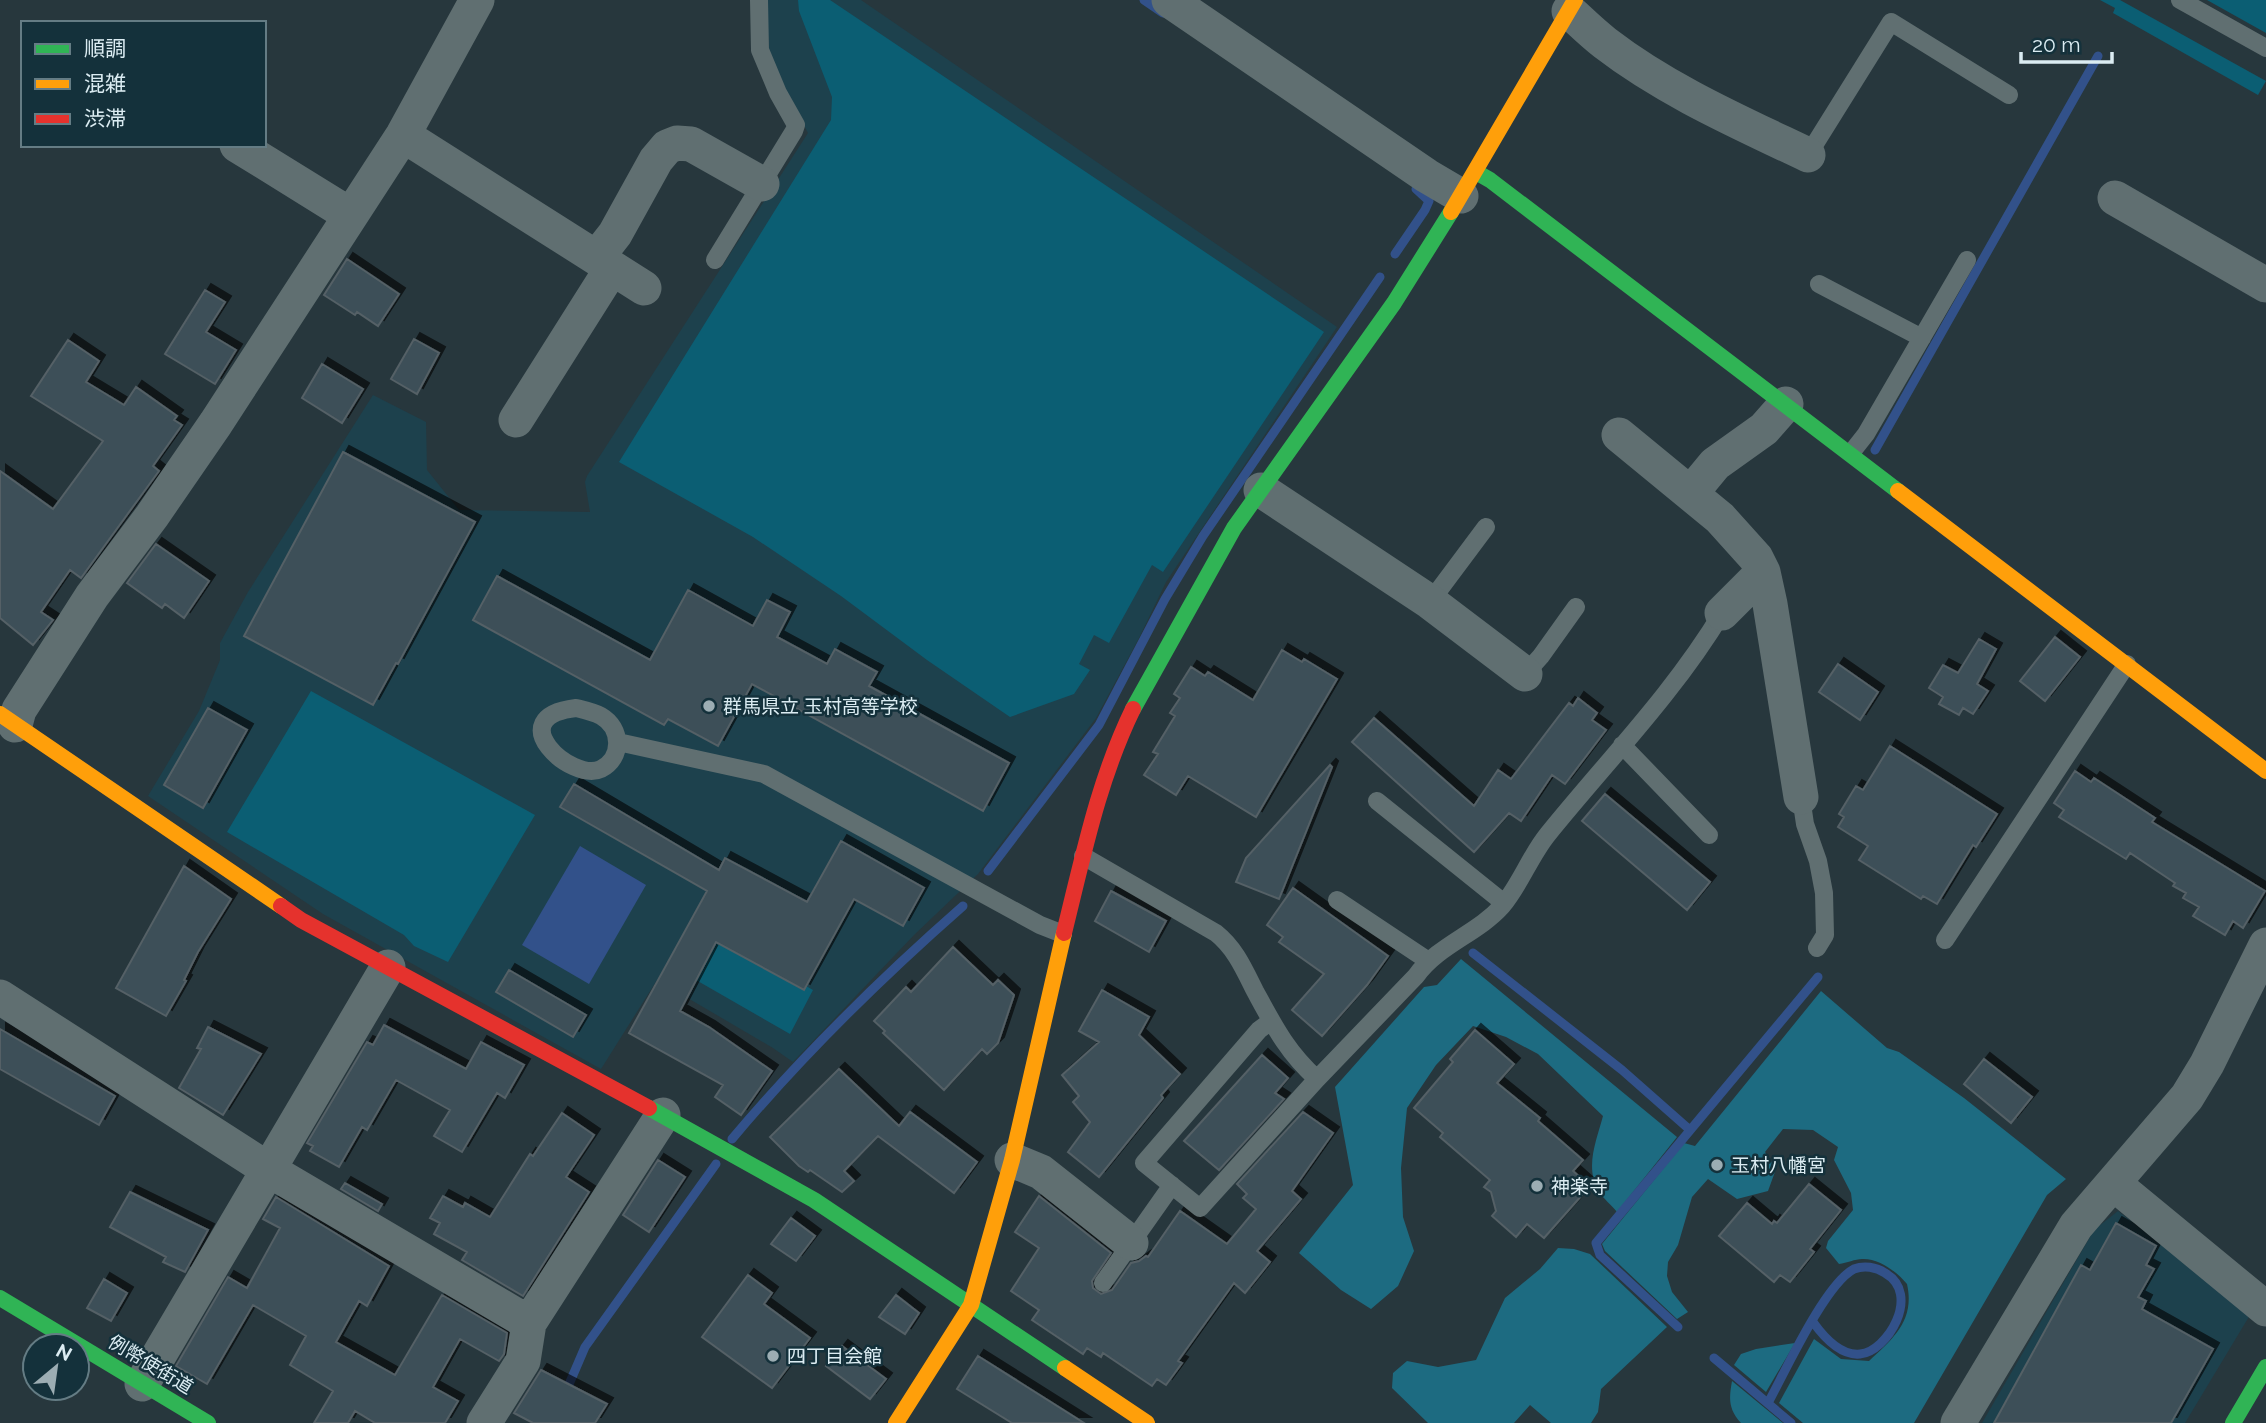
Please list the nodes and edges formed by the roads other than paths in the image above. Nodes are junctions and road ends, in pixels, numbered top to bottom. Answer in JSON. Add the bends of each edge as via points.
{"nodes":[{"id":1,"x":477,"y":0,"type":"edge"},
{"id":2,"x":759,"y":0,"type":"edge"},
{"id":3,"x":1169,"y":0,"type":"edge"},
{"id":4,"x":2180,"y":0,"type":"edge"},
{"id":5,"x":1572,"y":6,"type":"edge"},
{"id":6,"x":2266,"y":48,"type":"edge"},
{"id":7,"x":2009,"y":94,"type":"dead end"},
{"id":8,"x":402,"y":135,"type":"junction"},
{"id":9,"x":240,"y":147,"type":"edge"},
{"id":10,"x":1808,"y":155,"type":"joint"},
{"id":11,"x":762,"y":184,"type":"junction"},
{"id":12,"x":1468,"y":184,"type":"junction"},
{"id":13,"x":2115,"y":198,"type":"dead end"},
{"id":14,"x":350,"y":215,"type":"junction"},
{"id":15,"x":715,"y":260,"type":"dead end"},
{"id":16,"x":1967,"y":260,"type":"dead end"},
{"id":17,"x":604,"y":262,"type":"junction"},
{"id":18,"x":1819,"y":284,"type":"dead end"},
{"id":19,"x":2266,"y":285,"type":"edge"},
{"id":20,"x":644,"y":288,"type":"dead end"},
{"id":21,"x":1922,"y":338,"type":"junction"},
{"id":22,"x":1786,"y":404,"type":"junction"},
{"id":23,"x":516,"y":420,"type":"dead end"},
{"id":24,"x":1619,"y":435,"type":"dead end"},
{"id":25,"x":1851,"y":453,"type":"junction"},
{"id":26,"x":1261,"y":490,"type":"junction"},
{"id":27,"x":1691,"y":493,"type":"junction"},
{"id":28,"x":1486,"y":527,"type":"dead end"},
{"id":29,"x":1763,"y":572,"type":"junction"},
{"id":30,"x":1430,"y":602,"type":"junction"},
{"id":31,"x":1576,"y":607,"type":"dead end"},
{"id":32,"x":1722,"y":613,"type":"joint"},
{"id":33,"x":2127,"y":664,"type":"junction"},
{"id":34,"x":1525,"y":674,"type":"joint"},
{"id":35,"x":8,"y":719,"type":"edge"},
{"id":36,"x":618,"y":742,"type":"dead end"},
{"id":37,"x":1622,"y":745,"type":"junction"},
{"id":38,"x":2266,"y":771,"type":"edge"},
{"id":39,"x":1801,"y":797,"type":"joint"},
{"id":40,"x":1377,"y":801,"type":"dead end"},
{"id":41,"x":1709,"y":835,"type":"dead end"},
{"id":42,"x":1083,"y":856,"type":"junction"},
{"id":43,"x":1337,"y":900,"type":"dead end"},
{"id":44,"x":1504,"y":903,"type":"junction"},
{"id":45,"x":1063,"y":934,"type":"junction"},
{"id":46,"x":1945,"y":940,"type":"dead end"},
{"id":47,"x":2266,"y":945,"type":"edge"},
{"id":48,"x":1818,"y":948,"type":"dead end"},
{"id":49,"x":1427,"y":960,"type":"junction"},
{"id":50,"x":388,"y":967,"type":"junction"},
{"id":51,"x":2258,"y":985,"type":"edge"},
{"id":52,"x":0,"y":998,"type":"edge"},
{"id":53,"x":1271,"y":1021,"type":"junction"},
{"id":54,"x":1317,"y":1079,"type":"junction"},
{"id":55,"x":663,"y":1115,"type":"junction"},
{"id":56,"x":1012,"y":1160,"type":"junction"},
{"id":57,"x":268,"y":1170,"type":"junction"},
{"id":58,"x":2113,"y":1183,"type":"junction"},
{"id":59,"x":1172,"y":1185,"type":"junction"},
{"id":60,"x":1131,"y":1243,"type":"junction"},
{"id":61,"x":1103,"y":1283,"type":"dead end"},
{"id":62,"x":0,"y":1298,"type":"edge"},
{"id":63,"x":971,"y":1305,"type":"junction"},
{"id":64,"x":2266,"y":1308,"type":"edge"},
{"id":65,"x":529,"y":1323,"type":"junction"},
{"id":66,"x":2266,"y":1367,"type":"edge"},
{"id":67,"x":142,"y":1384,"type":"junction"},
{"id":68,"x":208,"y":1423,"type":"edge"},
{"id":69,"x":484,"y":1423,"type":"edge"},
{"id":70,"x":896,"y":1423,"type":"edge"},
{"id":71,"x":1147,"y":1423,"type":"edge"},
{"id":72,"x":1958,"y":1423,"type":"edge"},
{"id":73,"x":2233,"y":1423,"type":"edge"}],
"edges":[{"from":1,"to":8,"type":"street"},
{"from":2,"to":11,"type":"lane","via":[[760,50],[796,125]]},
{"from":3,"to":12,"type":"street","via":[[1427,176]]},
{"from":4,"to":6,"type":"lane"},
{"from":5,"to":10,"type":"street","via":[[1605,43],[1648,71]]},
{"from":5,"to":12,"type":"street"},
{"from":7,"to":10,"type":"lane","via":[[1891,22]]},
{"from":8,"to":14,"type":"street"},
{"from":8,"to":17,"type":"street"},
{"from":9,"to":14,"type":"street"},
{"from":11,"to":15,"type":"lane"},
{"from":11,"to":17,"type":"street","via":[[691,145],[667,147],[615,234]]},
{"from":12,"to":22,"type":"street","via":[[1501,188]]},
{"from":12,"to":26,"type":"street","via":[[1394,303]]},
{"from":13,"to":19,"type":"street"},
{"from":14,"to":35,"type":"street","via":[[216,423],[92,596],[19,710]]},
{"from":16,"to":21,"type":"lane"},
{"from":17,"to":20,"type":"street"},
{"from":17,"to":23,"type":"street"},
{"from":18,"to":21,"type":"lane"},
{"from":21,"to":25,"type":"lane"},
{"from":22,"to":25,"type":"street"},
{"from":22,"to":27,"type":"street","via":[[1764,429],[1715,464]]},
{"from":24,"to":27,"type":"street"},
{"from":25,"to":33,"type":"street"},
{"from":26,"to":30,"type":"street"},
{"from":26,"to":42,"type":"street","via":[[1213,562],[1132,711],[1109,762]]},
{"from":27,"to":29,"type":"street","via":[[1720,518]]},
{"from":28,"to":30,"type":"lane"},
{"from":29,"to":32,"type":"street"},
{"from":29,"to":39,"type":"street"},
{"from":30,"to":34,"type":"street"},
{"from":31,"to":34,"type":"lane"},
{"from":32,"to":37,"type":"lane","via":[[1672,688]]},
{"from":33,"to":38,"type":"street"},
{"from":33,"to":46,"type":"lane"},
{"from":35,"to":50,"type":"street","via":[[301,920]]},
{"from":36,"to":45,"type":"lane","via":[[764,774]]},
{"from":37,"to":41,"type":"lane"},
{"from":37,"to":44,"type":"lane","via":[[1545,837]]},
{"from":39,"to":48,"type":"lane","via":[[1824,893],[1825,935]]},
{"from":40,"to":44,"type":"lane"},
{"from":42,"to":45,"type":"street"},
{"from":42,"to":53,"type":"lane","via":[[1230,944]]},
{"from":43,"to":49,"type":"lane"},
{"from":44,"to":49,"type":"lane"},
{"from":45,"to":56,"type":"street"},
{"from":47,"to":51,"type":"street"},
{"from":49,"to":54,"type":"lane"},
{"from":50,"to":55,"type":"street"},
{"from":50,"to":57,"type":"street"},
{"from":51,"to":58,"type":"street","via":[[2187,1097]]},
{"from":52,"to":57,"type":"street"},
{"from":53,"to":54,"type":"lane","via":[[1296,1059]]},
{"from":53,"to":59,"type":"lane","via":[[1144,1163]]},
{"from":54,"to":59,"type":"lane","via":[[1200,1208]]},
{"from":55,"to":63,"type":"street","via":[[814,1200]]},
{"from":55,"to":65,"type":"street"},
{"from":56,"to":60,"type":"street","via":[[1041,1172]]},
{"from":56,"to":63,"type":"street"},
{"from":57,"to":65,"type":"street"},
{"from":57,"to":67,"type":"street"},
{"from":58,"to":64,"type":"street"},
{"from":58,"to":72,"type":"street","via":[[2076,1226]]},
{"from":59,"to":60,"type":"lane"},
{"from":60,"to":61,"type":"lane"},
{"from":62,"to":67,"type":"street","name":"例幣使街道"},
{"from":63,"to":70,"type":"street"},
{"from":63,"to":71,"type":"street"},
{"from":65,"to":69,"type":"street","via":[[523,1361]]},
{"from":66,"to":73,"type":"street"},
{"from":67,"to":68,"type":"street","name":"例幣使街道"}]}
